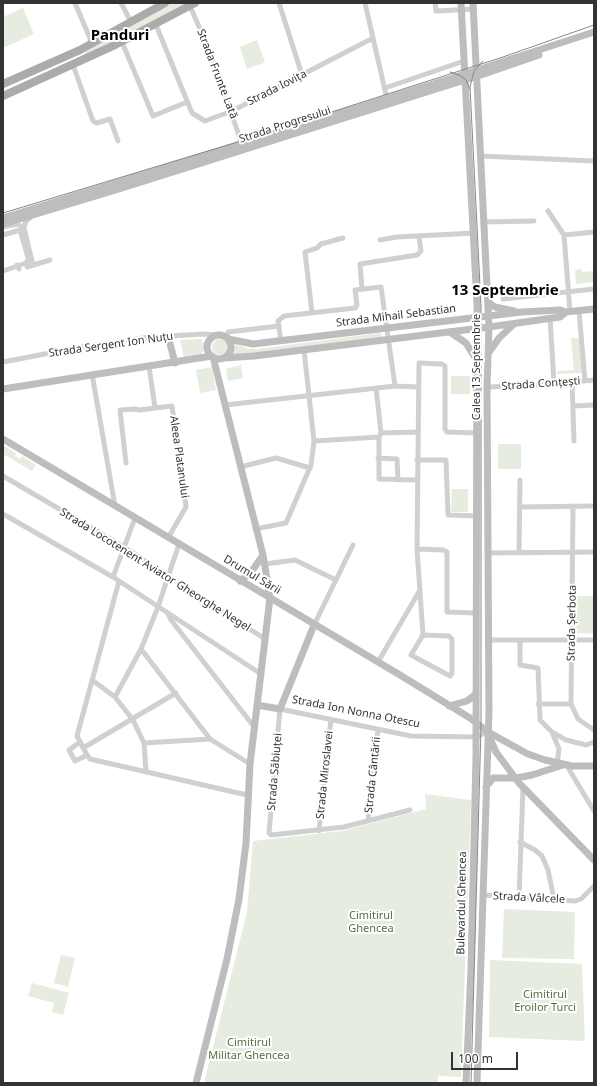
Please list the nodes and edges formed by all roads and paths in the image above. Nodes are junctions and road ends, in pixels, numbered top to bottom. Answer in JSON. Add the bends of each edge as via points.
{"nodes":[{"id":1,"x":75,"y":3,"type":"edge"},
{"id":2,"x":121,"y":3,"type":"edge"},
{"id":3,"x":279,"y":3,"type":"edge"},
{"id":4,"x":365,"y":3,"type":"edge"},
{"id":5,"x":435,"y":3,"type":"edge"},
{"id":6,"x":163,"y":4,"type":"edge"},
{"id":7,"x":193,"y":4,"type":"edge"},
{"id":8,"x":461,"y":6,"type":"edge"},
{"id":9,"x":474,"y":6,"type":"edge"},
{"id":10,"x":130,"y":22,"type":"junction"},
{"id":11,"x":156,"y":25,"type":"junction"},
{"id":12,"x":594,"y":32,"type":"edge"},
{"id":13,"x":373,"y":38,"type":"junction"},
{"id":14,"x":122,"y":42,"type":"junction"},
{"id":15,"x":92,"y":43,"type":"junction"},
{"id":16,"x":80,"y":50,"type":"junction"},
{"id":17,"x":84,"y":60,"type":"junction"},
{"id":18,"x":464,"y":61,"type":"junction"},
{"id":19,"x":73,"y":65,"type":"junction"},
{"id":20,"x":477,"y":73,"type":"junction"},
{"id":21,"x":302,"y":75,"type":"junction"},
{"id":22,"x":465,"y":77,"type":"junction"},
{"id":23,"x":3,"y":84,"type":"edge"},
{"id":24,"x":385,"y":88,"type":"junction"},
{"id":25,"x":3,"y":96,"type":"edge"},
{"id":26,"x":388,"y":101,"type":"junction"},
{"id":27,"x":187,"y":102,"type":"junction"},
{"id":28,"x":232,"y":111,"type":"junction"},
{"id":29,"x":118,"y":141,"type":"dead end"},
{"id":30,"x":243,"y":147,"type":"junction"},
{"id":31,"x":480,"y":156,"type":"junction"},
{"id":32,"x":594,"y":160,"type":"edge"},
{"id":33,"x":69,"y":201,"type":"junction"},
{"id":34,"x":548,"y":211,"type":"dead end"},
{"id":35,"x":33,"y":215,"type":"junction"},
{"id":36,"x":3,"y":218,"type":"edge"},
{"id":37,"x":534,"y":221,"type":"dead end"},
{"id":38,"x":483,"y":222,"type":"junction"},
{"id":39,"x":3,"y":224,"type":"edge"},
{"id":40,"x":3,"y":227,"type":"edge"},
{"id":41,"x":24,"y":228,"type":"junction"},
{"id":42,"x":594,"y":232,"type":"edge"},
{"id":43,"x":474,"y":233,"type":"junction"},
{"id":44,"x":3,"y":235,"type":"edge"},
{"id":45,"x":564,"y":235,"type":"junction"},
{"id":46,"x":419,"y":237,"type":"junction"},
{"id":47,"x":343,"y":238,"type":"dead end"},
{"id":48,"x":380,"y":240,"type":"dead end"},
{"id":49,"x":50,"y":260,"type":"dead end"},
{"id":50,"x":18,"y":267,"type":"junction"},
{"id":51,"x":3,"y":270,"type":"edge"},
{"id":52,"x":3,"y":274,"type":"edge"},
{"id":53,"x":362,"y":289,"type":"junction"},
{"id":54,"x":594,"y":289,"type":"edge"},
{"id":55,"x":568,"y":292,"type":"junction"},
{"id":56,"x":503,"y":299,"type":"dead end"},
{"id":57,"x":488,"y":302,"type":"junction"},
{"id":58,"x":594,"y":309,"type":"edge"},
{"id":59,"x":579,"y":311,"type":"junction"},
{"id":60,"x":522,"y":312,"type":"junction"},
{"id":61,"x":568,"y":312,"type":"junction"},
{"id":62,"x":312,"y":313,"type":"junction"},
{"id":63,"x":489,"y":316,"type":"junction"},
{"id":64,"x":476,"y":317,"type":"junction"},
{"id":65,"x":550,"y":318,"type":"junction"},
{"id":66,"x":519,"y":322,"type":"junction"},
{"id":67,"x":279,"y":326,"type":"junction"},
{"id":68,"x":489,"y":327,"type":"junction"},
{"id":69,"x":476,"y":328,"type":"junction"},
{"id":70,"x":387,"y":329,"type":"junction"},
{"id":71,"x":450,"y":332,"type":"junction"},
{"id":72,"x":219,"y":335,"type":"junction"},
{"id":73,"x":168,"y":336,"type":"junction"},
{"id":74,"x":228,"y":339,"type":"junction"},
{"id":75,"x":389,"y":340,"type":"junction"},
{"id":76,"x":281,"y":341,"type":"junction"},
{"id":77,"x":304,"y":350,"type":"junction"},
{"id":78,"x":489,"y":353,"type":"junction"},
{"id":79,"x":217,"y":357,"type":"junction"},
{"id":80,"x":476,"y":359,"type":"junction"},
{"id":81,"x":3,"y":362,"type":"edge"},
{"id":82,"x":175,"y":363,"type":"junction"},
{"id":83,"x":149,"y":366,"type":"junction"},
{"id":84,"x":92,"y":374,"type":"junction"},
{"id":85,"x":594,"y":380,"type":"edge"},
{"id":86,"x":585,"y":381,"type":"junction"},
{"id":87,"x":572,"y":382,"type":"junction"},
{"id":88,"x":554,"y":383,"type":"junction"},
{"id":89,"x":395,"y":386,"type":"junction"},
{"id":90,"x":418,"y":387,"type":"junction"},
{"id":91,"x":376,"y":388,"type":"junction"},
{"id":92,"x":487,"y":388,"type":"junction"},
{"id":93,"x":3,"y":389,"type":"edge"},
{"id":94,"x":310,"y":395,"type":"junction"},
{"id":95,"x":225,"y":405,"type":"junction"},
{"id":96,"x":594,"y":405,"type":"edge"},
{"id":97,"x":573,"y":406,"type":"junction"},
{"id":98,"x":155,"y":408,"type":"junction"},
{"id":99,"x":417,"y":432,"type":"junction"},
{"id":100,"x":477,"y":433,"type":"junction"},
{"id":101,"x":380,"y":435,"type":"junction"},
{"id":102,"x":3,"y":439,"type":"edge"},
{"id":103,"x":314,"y":441,"type":"junction"},
{"id":104,"x":574,"y":441,"type":"dead end"},
{"id":105,"x":378,"y":458,"type":"junction"},
{"id":106,"x":417,"y":460,"type":"junction"},
{"id":107,"x":126,"y":464,"type":"dead end"},
{"id":108,"x":311,"y":466,"type":"junction"},
{"id":109,"x":240,"y":468,"type":"junction"},
{"id":110,"x":3,"y":476,"type":"edge"},
{"id":111,"x":398,"y":480,"type":"junction"},
{"id":112,"x":417,"y":480,"type":"junction"},
{"id":113,"x":520,"y":480,"type":"dead end"},
{"id":114,"x":115,"y":506,"type":"junction"},
{"id":115,"x":520,"y":506,"type":"junction"},
{"id":116,"x":573,"y":506,"type":"junction"},
{"id":117,"x":594,"y":506,"type":"edge"},
{"id":118,"x":3,"y":514,"type":"edge"},
{"id":119,"x":477,"y":516,"type":"junction"},
{"id":120,"x":135,"y":518,"type":"junction"},
{"id":121,"x":255,"y":529,"type":"junction"},
{"id":122,"x":168,"y":538,"type":"junction"},
{"id":123,"x":179,"y":544,"type":"junction"},
{"id":124,"x":353,"y":545,"type":"dead end"},
{"id":125,"x":124,"y":547,"type":"junction"},
{"id":126,"x":417,"y":549,"type":"junction"},
{"id":127,"x":573,"y":552,"type":"junction"},
{"id":128,"x":594,"y":552,"type":"edge"},
{"id":129,"x":519,"y":553,"type":"junction"},
{"id":130,"x":488,"y":554,"type":"junction"},
{"id":131,"x":263,"y":555,"type":"junction"},
{"id":132,"x":265,"y":564,"type":"junction"},
{"id":133,"x":168,"y":576,"type":"junction"},
{"id":134,"x":113,"y":577,"type":"junction"},
{"id":135,"x":336,"y":580,"type":"junction"},
{"id":136,"x":119,"y":581,"type":"junction"},
{"id":137,"x":240,"y":581,"type":"junction"},
{"id":138,"x":420,"y":590,"type":"junction"},
{"id":139,"x":270,"y":598,"type":"junction"},
{"id":140,"x":158,"y":607,"type":"junction"},
{"id":141,"x":476,"y":613,"type":"junction"},
{"id":142,"x":168,"y":614,"type":"junction"},
{"id":143,"x":314,"y":625,"type":"junction"},
{"id":144,"x":423,"y":635,"type":"junction"},
{"id":145,"x":265,"y":640,"type":"junction"},
{"id":146,"x":488,"y":640,"type":"junction"},
{"id":147,"x":520,"y":640,"type":"junction"},
{"id":148,"x":571,"y":640,"type":"junction"},
{"id":149,"x":594,"y":640,"type":"edge"},
{"id":150,"x":141,"y":649,"type":"junction"},
{"id":151,"x":378,"y":662,"type":"junction"},
{"id":152,"x":261,"y":674,"type":"junction"},
{"id":153,"x":92,"y":680,"type":"junction"},
{"id":154,"x":176,"y":693,"type":"junction"},
{"id":155,"x":476,"y":694,"type":"junction"},
{"id":156,"x":116,"y":697,"type":"junction"},
{"id":157,"x":538,"y":704,"type":"junction"},
{"id":158,"x":571,"y":704,"type":"junction"},
{"id":159,"x":257,"y":705,"type":"junction"},
{"id":160,"x":449,"y":706,"type":"junction"},
{"id":161,"x":280,"y":709,"type":"junction"},
{"id":162,"x":331,"y":719,"type":"junction"},
{"id":163,"x":133,"y":720,"type":"junction"},
{"id":164,"x":476,"y":723,"type":"junction"},
{"id":165,"x":255,"y":728,"type":"junction"},
{"id":166,"x":378,"y":730,"type":"junction"},
{"id":167,"x":594,"y":730,"type":"edge"},
{"id":168,"x":488,"y":732,"type":"junction"},
{"id":169,"x":552,"y":732,"type":"junction"},
{"id":170,"x":476,"y":737,"type":"junction"},
{"id":171,"x":210,"y":739,"type":"junction"},
{"id":172,"x":80,"y":742,"type":"junction"},
{"id":173,"x":594,"y":742,"type":"edge"},
{"id":174,"x":144,"y":743,"type":"junction"},
{"id":175,"x":83,"y":748,"type":"junction"},
{"id":176,"x":87,"y":755,"type":"junction"},
{"id":177,"x":250,"y":764,"type":"junction"},
{"id":178,"x":563,"y":765,"type":"junction"},
{"id":179,"x":594,"y":766,"type":"edge"},
{"id":180,"x":146,"y":771,"type":"junction"},
{"id":181,"x":516,"y":778,"type":"junction"},
{"id":182,"x":486,"y":787,"type":"junction"},
{"id":183,"x":523,"y":787,"type":"junction"},
{"id":184,"x":247,"y":795,"type":"junction"},
{"id":185,"x":410,"y":810,"type":"dead end"},
{"id":186,"x":594,"y":811,"type":"edge"},
{"id":187,"x":368,"y":821,"type":"junction"},
{"id":188,"x":319,"y":830,"type":"junction"},
{"id":189,"x":520,"y":842,"type":"junction"},
{"id":190,"x":594,"y":860,"type":"edge"},
{"id":191,"x":594,"y":886,"type":"edge"},
{"id":192,"x":483,"y":895,"type":"junction"},
{"id":193,"x":519,"y":897,"type":"junction"},
{"id":194,"x":554,"y":899,"type":"junction"},
{"id":195,"x":471,"y":965,"type":"junction"},
{"id":196,"x":481,"y":965,"type":"junction"},
{"id":197,"x":196,"y":1083,"type":"edge"},
{"id":198,"x":466,"y":1083,"type":"edge"},
{"id":199,"x":477,"y":1083,"type":"edge"}],
"edges":[{"from":1,"to":15,"type":"street"},
{"from":2,"to":10,"type":"street"},
{"from":3,"to":21,"type":"street"},
{"from":4,"to":13,"type":"street"},
{"from":5,"to":8,"type":"street","via":[[436,11]]},
{"from":6,"to":10,"type":"main road"},
{"from":7,"to":11,"type":"main road"},
{"from":7,"to":28,"type":"street","name":"Strada Frunte Lată"},
{"from":8,"to":9,"type":"street"},
{"from":8,"to":18,"type":"main road","name":"Calea 13 Septembrie"},
{"from":9,"to":20,"type":"main road","name":"Calea 13 Septembrie"},
{"from":10,"to":15,"type":"main road"},
{"from":11,"to":14,"type":"main road"},
{"from":11,"to":27,"type":"street"},
{"from":12,"to":20,"type":"main road","name":"Strada Progresului"},
{"from":13,"to":21,"type":"street","name":"Strada Iovița"},
{"from":13,"to":24,"type":"street"},
{"from":14,"to":17,"type":"main road"},
{"from":14,"to":27,"type":"street","via":[[153,116]]},
{"from":15,"to":16,"type":"main road"},
{"from":16,"to":17,"type":"main road"},
{"from":16,"to":23,"type":"main road"},
{"from":17,"to":19,"type":"main road"},
{"from":18,"to":22,"type":"main road","name":"Calea 13 Septembrie"},
{"from":18,"to":24,"type":"street"},
{"from":19,"to":25,"type":"main road"},
{"from":19,"to":29,"type":"street","via":[[94,121],[110,119]]},
{"from":20,"to":22,"type":"main road","name":"Strada Progresului"},
{"from":20,"to":31,"type":"main road","name":"Calea 13 Septembrie"},
{"from":21,"to":28,"type":"street","name":"Strada Iovița"},
{"from":22,"to":26,"type":"main road","name":"Strada Progresului"},
{"from":22,"to":43,"type":"main road","name":"Calea 13 Septembrie"},
{"from":24,"to":26,"type":"street"},
{"from":26,"to":30,"type":"main road","name":"Strada Progresului"},
{"from":27,"to":28,"type":"street","name":"Strada Iovița","via":[[192,113],[205,121]]},
{"from":28,"to":30,"type":"street","name":"Strada Frunte Lată"},
{"from":30,"to":33,"type":"main road","name":"Strada Progresului"},
{"from":31,"to":32,"type":"street"},
{"from":31,"to":38,"type":"main road","name":"Calea 13 Septembrie"},
{"from":33,"to":35,"type":"main road","name":"Strada Progresului"},
{"from":33,"to":36,"type":"main road","name":"Strada Progresului"},
{"from":34,"to":45,"type":"street"},
{"from":35,"to":39,"type":"main road","name":"Strada Progresului"},
{"from":35,"to":41,"type":"street","via":[[26,221]]},
{"from":37,"to":38,"type":"street"},
{"from":38,"to":57,"type":"main road","name":"Calea 13 Septembrie"},
{"from":40,"to":41,"type":"street","via":[[17,224]]},
{"from":41,"to":51,"type":"street","via":[[32,261]]},
{"from":42,"to":45,"type":"street"},
{"from":43,"to":46,"type":"street"},
{"from":43,"to":64,"type":"main road","name":"Calea 13 Septembrie"},
{"from":44,"to":50,"type":"street","via":[[20,230],[29,261]]},
{"from":45,"to":55,"type":"street"},
{"from":46,"to":48,"type":"street"},
{"from":46,"to":53,"type":"street","via":[[421,252],[417,255],[360,264]]},
{"from":47,"to":62,"type":"street","via":[[305,252]]},
{"from":49,"to":50,"type":"street"},
{"from":50,"to":51,"type":"street"},
{"from":50,"to":52,"type":"street"},
{"from":53,"to":62,"type":"street","via":[[355,290],[358,306],[355,308]]},
{"from":53,"to":70,"type":"street","via":[[381,287]]},
{"from":54,"to":55,"type":"street"},
{"from":55,"to":56,"type":"street"},
{"from":55,"to":61,"type":"street"},
{"from":57,"to":60,"type":"main road","via":[[498,308]]},
{"from":57,"to":63,"type":"main road","name":"Calea 13 Septembrie"},
{"from":58,"to":59,"type":"main road","name":"Strada Mihail Sebastian"},
{"from":59,"to":61,"type":"main road","name":"Strada Mihail Sebastian"},
{"from":59,"to":86,"type":"street"},
{"from":60,"to":61,"type":"main road","name":"Strada Mihail Sebastian"},
{"from":60,"to":63,"type":"main road","name":"Strada Mihail Sebastian"},
{"from":61,"to":65,"type":"main road","name":"Strada Mihail Sebastian","via":[[560,317]]},
{"from":62,"to":67,"type":"street","via":[[284,316],[278,321]]},
{"from":63,"to":64,"type":"main road","name":"Strada Mihail Sebastian"},
{"from":63,"to":68,"type":"main road","name":"Calea 13 Septembrie"},
{"from":64,"to":69,"type":"main road","name":"Calea 13 Septembrie"},
{"from":64,"to":70,"type":"main road","name":"Strada Mihail Sebastian"},
{"from":65,"to":66,"type":"main road","name":"Strada Mihail Sebastian"},
{"from":65,"to":88,"type":"street"},
{"from":66,"to":68,"type":"main road","name":"Strada Mihail Sebastian"},
{"from":66,"to":78,"type":"main road","via":[[507,329]]},
{"from":67,"to":74,"type":"street","via":[[228,332]]},
{"from":67,"to":76,"type":"street"},
{"from":68,"to":69,"type":"main road","name":"Strada Mihail Sebastian"},
{"from":68,"to":78,"type":"main road","name":"Calea 13 Septembrie"},
{"from":69,"to":71,"type":"main road","name":"Strada Mihail Sebastian"},
{"from":69,"to":80,"type":"main road","name":"Calea 13 Septembrie"},
{"from":70,"to":75,"type":"street"},
{"from":70,"to":76,"type":"main road","name":"Strada Mihail Sebastian"},
{"from":71,"to":75,"type":"main road","name":"Strada Mihail Sebastian"},
{"from":71,"to":80,"type":"main road","name":"Strada Mihail Sebastian","via":[[466,343]]},
{"from":72,"to":73,"type":"street","name":"Strada Sergent Ion Nuțu"},
{"from":72,"to":74,"type":"main road"},
{"from":72,"to":79,"type":"main road","via":[[212,338],[208,344],[209,352]]},
{"from":73,"to":81,"type":"street","name":"Strada Sergent Ion Nuțu","via":[[76,348]]},
{"from":73,"to":82,"type":"main road"},
{"from":74,"to":76,"type":"main road","name":"Strada Mihail Sebastian","via":[[250,344]]},
{"from":74,"to":79,"type":"main road","via":[[231,350]]},
{"from":75,"to":77,"type":"main road","name":"Strada Mihail Sebastian"},
{"from":75,"to":89,"type":"street"},
{"from":77,"to":79,"type":"main road","name":"Strada Mihail Sebastian"},
{"from":77,"to":94,"type":"street"},
{"from":78,"to":92,"type":"main road","name":"Calea 13 Septembrie"},
{"from":79,"to":82,"type":"main road","name":"Strada Mihail Sebastian"},
{"from":79,"to":95,"type":"main road","via":[[215,366]]},
{"from":80,"to":100,"type":"main road","name":"Calea 13 Septembrie"},
{"from":82,"to":83,"type":"main road","name":"Strada Mihail Sebastian"},
{"from":83,"to":84,"type":"main road","name":"Strada Mihail Sebastian"},
{"from":83,"to":98,"type":"street","name":"Aleea Platanului"},
{"from":84,"to":93,"type":"main road","name":"Strada Mihail Sebastian"},
{"from":84,"to":114,"type":"street"},
{"from":85,"to":86,"type":"street","name":"Strada Conțești"},
{"from":86,"to":87,"type":"street","name":"Strada Conțești"},
{"from":87,"to":88,"type":"street","name":"Strada Conțești"},
{"from":87,"to":97,"type":"street"},
{"from":88,"to":92,"type":"street","name":"Strada Conțești","via":[[541,386]]},
{"from":89,"to":90,"type":"street"},
{"from":89,"to":91,"type":"street"},
{"from":90,"to":99,"type":"street"},
{"from":90,"to":100,"type":"street","via":[[419,363],[444,364],[445,429],[450,433]]},
{"from":91,"to":94,"type":"street"},
{"from":91,"to":101,"type":"street"},
{"from":92,"to":130,"type":"main road","name":"Calea 13 Septembrie"},
{"from":94,"to":95,"type":"street"},
{"from":94,"to":103,"type":"street"},
{"from":95,"to":109,"type":"main road"},
{"from":96,"to":97,"type":"street"},
{"from":97,"to":104,"type":"street"},
{"from":98,"to":107,"type":"street","via":[[120,410]]},
{"from":98,"to":122,"type":"street","name":"Aleea Platanului","via":[[172,406],[186,507]]},
{"from":99,"to":101,"type":"street"},
{"from":99,"to":106,"type":"street"},
{"from":100,"to":119,"type":"main road","name":"Calea 13 Septembrie"},
{"from":101,"to":103,"type":"street"},
{"from":101,"to":105,"type":"street"},
{"from":102,"to":114,"type":"main road","name":"Drumul Sării"},
{"from":103,"to":108,"type":"street"},
{"from":105,"to":111,"type":"street","via":[[379,478]]},
{"from":105,"to":111,"type":"street","via":[[397,459]]},
{"from":106,"to":112,"type":"street"},
{"from":106,"to":119,"type":"street","via":[[446,460],[448,515]]},
{"from":108,"to":109,"type":"street","via":[[276,458]]},
{"from":108,"to":121,"type":"street","via":[[286,523]]},
{"from":109,"to":121,"type":"main road"},
{"from":110,"to":125,"type":"street","name":"Strada Locotenent Aviator Gheorghe Negel"},
{"from":111,"to":112,"type":"street"},
{"from":112,"to":126,"type":"street"},
{"from":113,"to":115,"type":"street"},
{"from":114,"to":120,"type":"main road","name":"Drumul Sării"},
{"from":115,"to":116,"type":"street"},
{"from":115,"to":129,"type":"street"},
{"from":116,"to":117,"type":"street"},
{"from":116,"to":127,"type":"street","name":"Strada Șerbota"},
{"from":118,"to":134,"type":"street"},
{"from":119,"to":141,"type":"main road","name":"Calea 13 Septembrie"},
{"from":120,"to":122,"type":"main road","name":"Drumul Sării"},
{"from":120,"to":125,"type":"street"},
{"from":121,"to":131,"type":"main road"},
{"from":122,"to":123,"type":"main road","name":"Drumul Sării"},
{"from":123,"to":133,"type":"street"},
{"from":123,"to":137,"type":"main road","name":"Drumul Sării"},
{"from":124,"to":135,"type":"street"},
{"from":125,"to":133,"type":"street","name":"Strada Locotenent Aviator Gheorghe Negel"},
{"from":125,"to":134,"type":"street"},
{"from":126,"to":138,"type":"street"},
{"from":126,"to":141,"type":"street","via":[[447,552],[447,612]]},
{"from":127,"to":128,"type":"street"},
{"from":127,"to":129,"type":"street"},
{"from":127,"to":148,"type":"street","name":"Strada Șerbota"},
{"from":129,"to":130,"type":"street"},
{"from":130,"to":146,"type":"main road","name":"Calea 13 Septembrie"},
{"from":131,"to":132,"type":"main road"},
{"from":131,"to":137,"type":"main road","via":[[252,571]]},
{"from":132,"to":135,"type":"street","via":[[295,560]]},
{"from":132,"to":139,"type":"main road"},
{"from":133,"to":140,"type":"street"},
{"from":133,"to":145,"type":"street","name":"Strada Locotenent Aviator Gheorghe Negel"},
{"from":134,"to":136,"type":"street"},
{"from":135,"to":143,"type":"street"},
{"from":136,"to":140,"type":"street"},
{"from":136,"to":153,"type":"street"},
{"from":137,"to":139,"type":"main road","name":"Drumul Sării"},
{"from":138,"to":144,"type":"street"},
{"from":138,"to":151,"type":"street"},
{"from":139,"to":143,"type":"main road","name":"Drumul Sării"},
{"from":139,"to":145,"type":"main road"},
{"from":140,"to":142,"type":"street"},
{"from":140,"to":150,"type":"street"},
{"from":141,"to":155,"type":"main road","name":"Calea 13 Septembrie"},
{"from":142,"to":152,"type":"street"},
{"from":142,"to":165,"type":"street"},
{"from":143,"to":151,"type":"main road","name":"Drumul Sării"},
{"from":143,"to":161,"type":"main road"},
{"from":144,"to":144,"type":"street","via":[[449,636],[452,639],[451,675],[448,676],[411,656]]},
{"from":145,"to":152,"type":"main road"},
{"from":146,"to":147,"type":"street"},
{"from":146,"to":168,"type":"main road","name":"Calea 13 Septembrie"},
{"from":147,"to":148,"type":"street"},
{"from":147,"to":157,"type":"street","via":[[520,665],[538,668]]},
{"from":148,"to":149,"type":"street"},
{"from":148,"to":158,"type":"street","name":"Strada Șerbota"},
{"from":150,"to":154,"type":"street"},
{"from":150,"to":156,"type":"street"},
{"from":151,"to":160,"type":"main road","name":"Drumul Sării"},
{"from":152,"to":159,"type":"main road"},
{"from":153,"to":156,"type":"street"},
{"from":153,"to":172,"type":"street","via":[[77,736]]},
{"from":154,"to":163,"type":"street"},
{"from":154,"to":171,"type":"street"},
{"from":155,"to":160,"type":"main road","via":[[467,701]]},
{"from":155,"to":164,"type":"main road","name":"Calea 13 Septembrie"},
{"from":156,"to":163,"type":"street"},
{"from":157,"to":158,"type":"street"},
{"from":157,"to":169,"type":"street","via":[[540,720]]},
{"from":158,"to":167,"type":"street","via":[[578,719]]},
{"from":159,"to":161,"type":"main road","name":"Strada Ion Nonna Otescu"},
{"from":159,"to":165,"type":"main road"},
{"from":160,"to":164,"type":"main road","name":"Drumul Sării"},
{"from":161,"to":162,"type":"street","name":"Strada Ion Nonna Otescu"},
{"from":161,"to":188,"type":"street","name":"Strada Săbiuței","via":[[269,833],[271,835]]},
{"from":162,"to":166,"type":"street","name":"Strada Ion Nonna Otescu"},
{"from":162,"to":188,"type":"street","name":"Strada Miroslavei"},
{"from":163,"to":174,"type":"street"},
{"from":163,"to":175,"type":"street"},
{"from":164,"to":168,"type":"main road","name":"Drumul Sării"},
{"from":164,"to":170,"type":"main road","name":"Bulevardul Ghencea"},
{"from":165,"to":177,"type":"main road"},
{"from":166,"to":170,"type":"street","name":"Strada Ion Nonna Otescu","via":[[411,736]]},
{"from":166,"to":187,"type":"street","name":"Strada Cântării"},
{"from":168,"to":170,"type":"street"},
{"from":168,"to":178,"type":"main road","name":"Drumul Sării","via":[[528,754]]},
{"from":168,"to":181,"type":"main road","via":[[496,752]]},
{"from":168,"to":182,"type":"main road","name":"Bulevardul Ghencea"},
{"from":169,"to":173,"type":"street","via":[[576,744],[586,745]]},
{"from":169,"to":178,"type":"street"},
{"from":170,"to":195,"type":"main road","name":"Bulevardul Ghencea"},
{"from":171,"to":174,"type":"street"},
{"from":171,"to":177,"type":"street"},
{"from":172,"to":175,"type":"street"},
{"from":172,"to":176,"type":"street","via":[[69,750],[75,761]]},
{"from":174,"to":180,"type":"street"},
{"from":175,"to":176,"type":"street"},
{"from":176,"to":180,"type":"street","via":[[90,759]]},
{"from":177,"to":184,"type":"main road"},
{"from":178,"to":179,"type":"main road"},
{"from":178,"to":181,"type":"main road","via":[[538,774]]},
{"from":178,"to":186,"type":"street"},
{"from":180,"to":184,"type":"street"},
{"from":181,"to":182,"type":"main road","via":[[493,778]]},
{"from":181,"to":183,"type":"main road"},
{"from":182,"to":192,"type":"main road","name":"Bulevardul Ghencea"},
{"from":183,"to":189,"type":"street"},
{"from":183,"to":190,"type":"main road"},
{"from":184,"to":197,"type":"main road","via":[[246,843],[236,918]]},
{"from":185,"to":187,"type":"street"},
{"from":187,"to":188,"type":"street","via":[[344,828]]},
{"from":189,"to":193,"type":"street"},
{"from":189,"to":194,"type":"street","via":[[542,856],[548,870]]},
{"from":191,"to":194,"type":"street","name":"Strada Vâlcele","via":[[578,900]]},
{"from":192,"to":193,"type":"street","name":"Strada Vâlcele"},
{"from":192,"to":196,"type":"main road","name":"Bulevardul Ghencea"},
{"from":193,"to":194,"type":"street","name":"Strada Vâlcele"},
{"from":195,"to":196,"type":"main road"},
{"from":195,"to":198,"type":"main road","name":"Bulevardul Ghencea"},
{"from":196,"to":199,"type":"main road","name":"Bulevardul Ghencea"}]}
